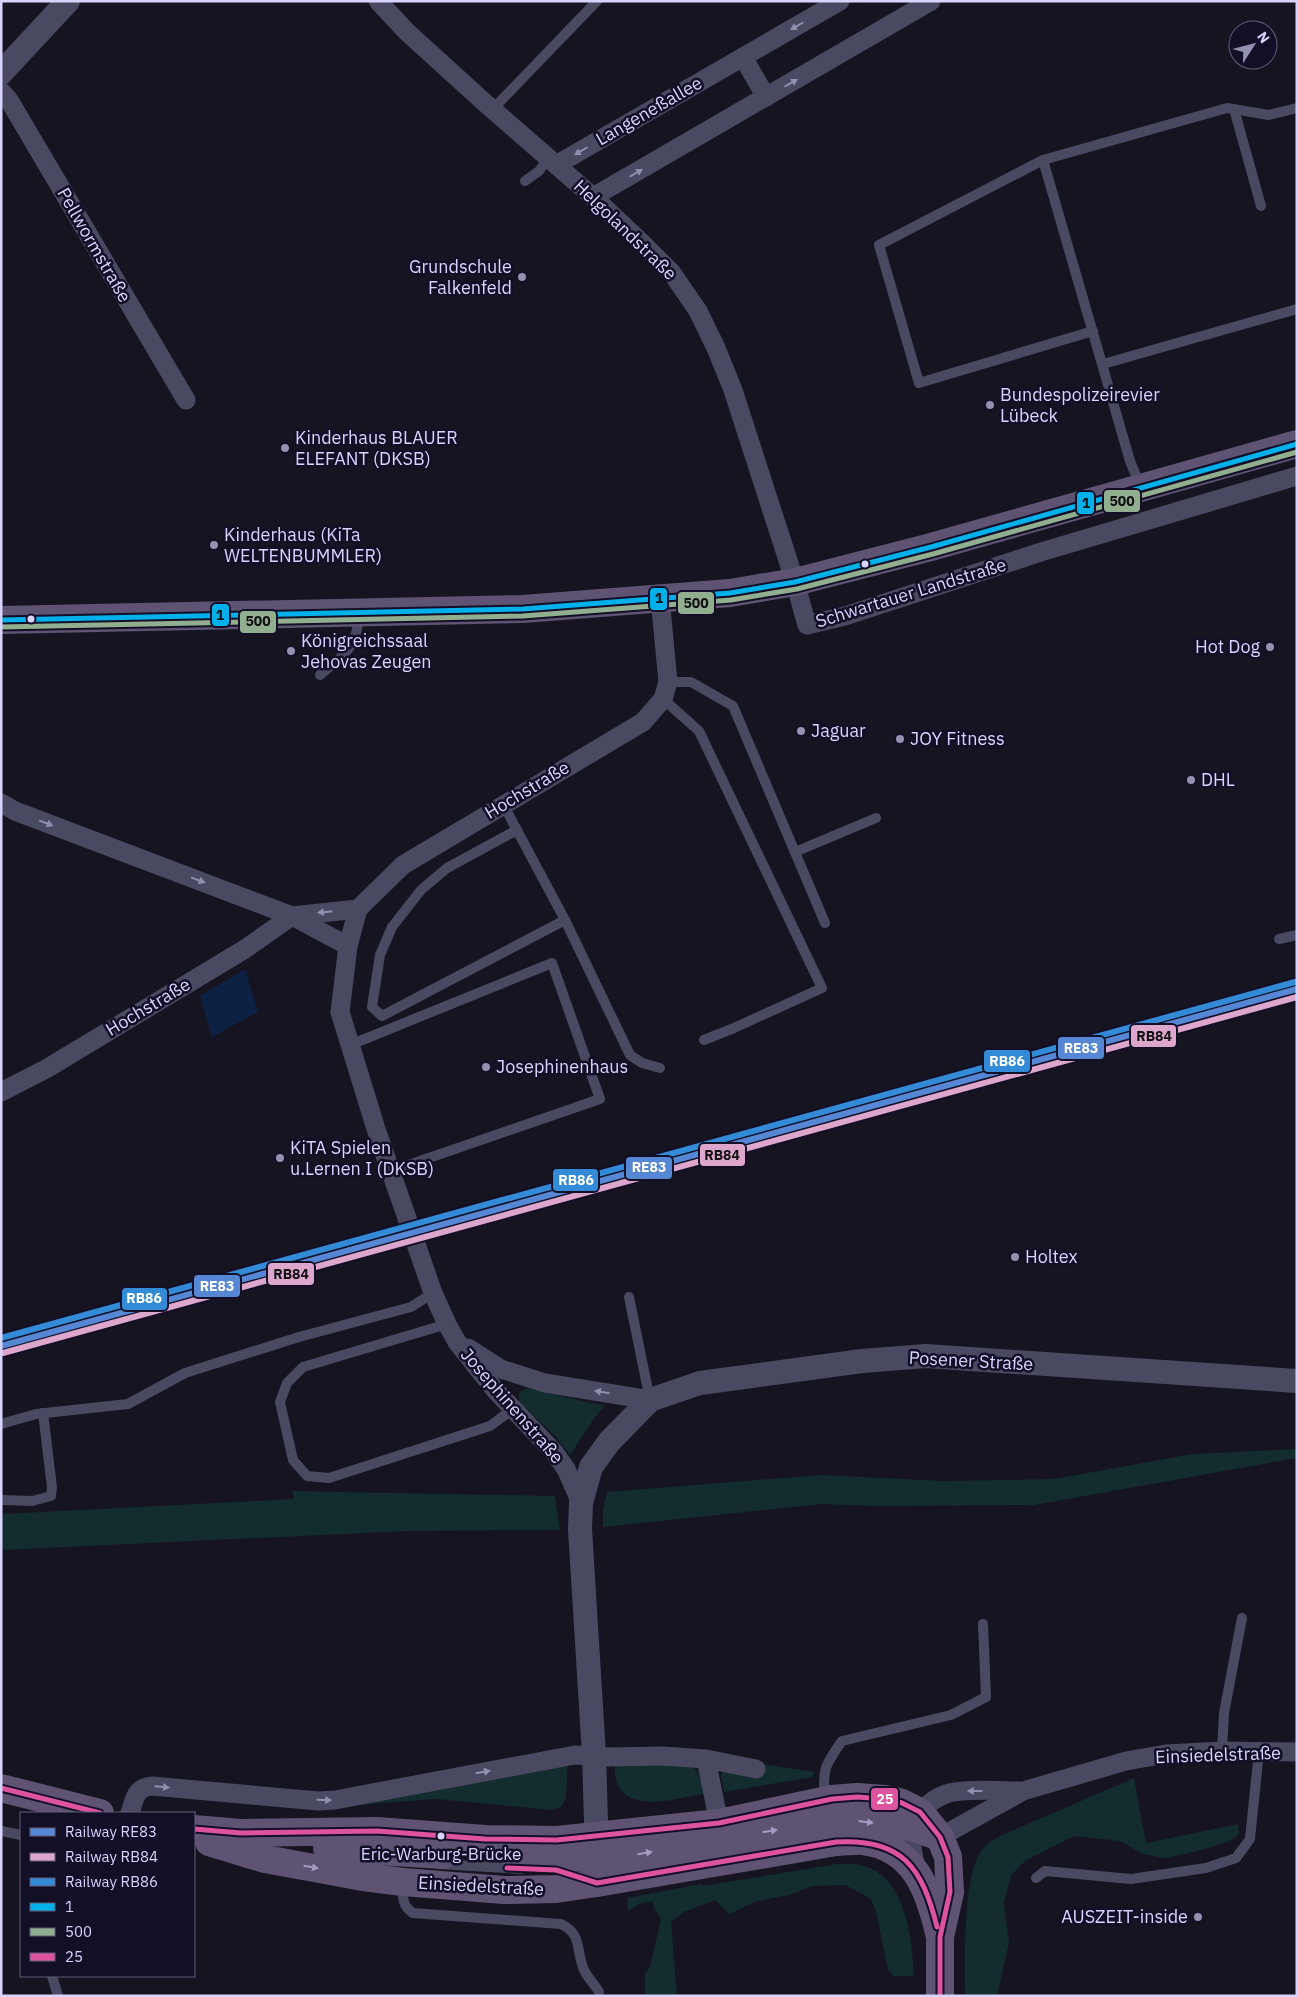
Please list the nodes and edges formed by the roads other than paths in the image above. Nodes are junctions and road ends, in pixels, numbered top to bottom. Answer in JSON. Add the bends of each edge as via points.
{"nodes":[{"id":1,"x":68,"y":1,"type":"edge"},
{"id":2,"x":378,"y":1,"type":"edge"},
{"id":3,"x":597,"y":1,"type":"edge"},
{"id":4,"x":840,"y":1,"type":"edge"},
{"id":5,"x":931,"y":1,"type":"edge"},
{"id":6,"x":743,"y":57,"type":"junction"},
{"id":7,"x":1,"y":72,"type":"edge"},
{"id":8,"x":1,"y":90,"type":"edge"},
{"id":9,"x":766,"y":97,"type":"junction"},
{"id":10,"x":1297,"y":108,"type":"edge"},
{"id":11,"x":1234,"y":109,"type":"junction"},
{"id":12,"x":492,"y":110,"type":"junction"},
{"id":13,"x":1043,"y":160,"type":"junction"},
{"id":14,"x":552,"y":161,"type":"junction"},
{"id":15,"x":525,"y":181,"type":"dead end"},
{"id":16,"x":593,"y":197,"type":"junction"},
{"id":17,"x":1261,"y":206,"type":"dead end"},
{"id":18,"x":1297,"y":309,"type":"edge"},
{"id":19,"x":1093,"y":331,"type":"junction"},
{"id":20,"x":1103,"y":364,"type":"junction"},
{"id":21,"x":186,"y":400,"type":"dead end"},
{"id":22,"x":1297,"y":444,"type":"edge"},
{"id":23,"x":1297,"y":476,"type":"edge"},
{"id":24,"x":1141,"y":489,"type":"junction"},
{"id":25,"x":795,"y":582,"type":"junction"},
{"id":26,"x":660,"y":598,"type":"junction"},
{"id":27,"x":360,"y":613,"type":"junction"},
{"id":28,"x":1,"y":620,"type":"edge"},
{"id":29,"x":320,"y":675,"type":"dead end"},
{"id":30,"x":666,"y":691,"type":"junction"},
{"id":31,"x":1,"y":803,"type":"edge"},
{"id":32,"x":503,"y":804,"type":"junction"},
{"id":33,"x":876,"y":818,"type":"dead end"},
{"id":34,"x":517,"y":830,"type":"junction"},
{"id":35,"x":795,"y":852,"type":"junction"},
{"id":36,"x":358,"y":909,"type":"junction"},
{"id":37,"x":292,"y":916,"type":"junction"},
{"id":38,"x":565,"y":920,"type":"junction"},
{"id":39,"x":825,"y":923,"type":"dead end"},
{"id":40,"x":1297,"y":935,"type":"edge"},
{"id":41,"x":1279,"y":939,"type":"dead end"},
{"id":42,"x":348,"y":946,"type":"junction"},
{"id":43,"x":704,"y":1040,"type":"dead end"},
{"id":44,"x":350,"y":1045,"type":"junction"},
{"id":45,"x":660,"y":1068,"type":"dead end"},
{"id":46,"x":1,"y":1092,"type":"edge"},
{"id":47,"x":394,"y":1179,"type":"junction"},
{"id":48,"x":433,"y":1293,"type":"junction"},
{"id":49,"x":628,"y":1297,"type":"dead end"},
{"id":50,"x":448,"y":1324,"type":"junction"},
{"id":51,"x":457,"y":1342,"type":"junction"},
{"id":52,"x":1297,"y":1381,"type":"edge"},
{"id":53,"x":650,"y":1400,"type":"junction"},
{"id":54,"x":513,"y":1409,"type":"junction"},
{"id":55,"x":43,"y":1413,"type":"junction"},
{"id":56,"x":1,"y":1424,"type":"edge"},
{"id":57,"x":1,"y":1500,"type":"edge"},
{"id":58,"x":581,"y":1503,"type":"junction"},
{"id":59,"x":1242,"y":1618,"type":"dead end"},
{"id":60,"x":983,"y":1624,"type":"dead end"},
{"id":61,"x":1222,"y":1751,"type":"junction"},
{"id":62,"x":1259,"y":1751,"type":"junction"},
{"id":63,"x":1297,"y":1752,"type":"edge"},
{"id":64,"x":594,"y":1755,"type":"junction"},
{"id":65,"x":706,"y":1760,"type":"junction"},
{"id":66,"x":756,"y":1769,"type":"dead end"},
{"id":67,"x":1,"y":1788,"type":"edge"},
{"id":68,"x":1024,"y":1791,"type":"junction"},
{"id":69,"x":95,"y":1812,"type":"edge"},
{"id":70,"x":130,"y":1812,"type":"edge"},
{"id":71,"x":822,"y":1812,"type":"junction"},
{"id":72,"x":916,"y":1820,"type":"junction"},
{"id":73,"x":719,"y":1823,"type":"junction"},
{"id":74,"x":1,"y":1831,"type":"edge"},
{"id":75,"x":20,"y":1835,"type":"edge"},
{"id":76,"x":940,"y":1836,"type":"junction"},
{"id":77,"x":200,"y":1837,"type":"edge"},
{"id":78,"x":597,"y":1859,"type":"junction"},
{"id":79,"x":918,"y":1874,"type":"junction"},
{"id":80,"x":1036,"y":1878,"type":"dead end"},
{"id":81,"x":404,"y":1882,"type":"junction"},
{"id":82,"x":940,"y":1937,"type":"junction"},
{"id":83,"x":52,"y":1977,"type":"edge"},
{"id":84,"x":940,"y":1986,"type":"edge"},
{"id":85,"x":599,"y":1992,"type":"dead end"},
{"id":86,"x":58,"y":1996,"type":"edge"}],
"edges":[{"from":1,"to":7,"type":"street"},
{"from":2,"to":12,"type":"street","name":"Helgolandstraße"},
{"from":3,"to":12,"type":"lane"},
{"from":4,"to":6,"type":"street","name":"Langeneßallee","one_way":true},
{"from":9,"to":5,"type":"street","one_way":true},
{"from":6,"to":9,"type":"street"},
{"from":6,"to":14,"type":"street","name":"Langeneßallee","one_way":true},
{"from":8,"to":21,"type":"street","name":"Pellwormstraße"},
{"from":16,"to":9,"type":"street","one_way":true},
{"from":10,"to":11,"type":"lane","via":[[1270,115]]},
{"from":11,"to":13,"type":"lane","via":[[1227,108]]},
{"from":11,"to":17,"type":"lane"},
{"from":12,"to":14,"type":"street","name":"Helgolandstraße"},
{"from":13,"to":19,"type":"lane"},
{"from":13,"to":19,"type":"lane","via":[[879,245],[881,254],[919,383]]},
{"from":14,"to":15,"type":"lane"},
{"from":14,"to":16,"type":"street","name":"Helgolandstraße"},
{"from":16,"to":25,"type":"street","name":"Helgolandstraße","via":[[672,273],[698,311],[733,390]]},
{"from":18,"to":20,"type":"lane"},
{"from":19,"to":20,"type":"lane"},
{"from":20,"to":24,"type":"lane"},
{"from":22,"to":24,"type":"main road","name":"Schwartauer Landstraße"},
{"from":23,"to":25,"type":"street","name":"Schwartauer Landstraße","via":[[807,625]]},
{"from":24,"to":25,"type":"main road","name":"Schwartauer Landstraße"},
{"from":25,"to":26,"type":"main road","via":[[730,593]]},
{"from":26,"to":27,"type":"main road","via":[[523,609]]},
{"from":26,"to":30,"type":"street"},
{"from":27,"to":28,"type":"main road"},
{"from":27,"to":29,"type":"lane","via":[[352,647]]},
{"from":30,"to":32,"type":"street","name":"Hochstraße","via":[[643,722]]},
{"from":30,"to":35,"type":"lane","via":[[691,682],[733,706]]},
{"from":30,"to":43,"type":"lane","via":[[699,731],[822,988]]},
{"from":31,"to":37,"type":"street","one_way":true},
{"from":32,"to":34,"type":"lane"},
{"from":32,"to":36,"type":"street","name":"Hochstraße","via":[[403,865]]},
{"from":33,"to":35,"type":"lane"},
{"from":34,"to":38,"type":"lane"},
{"from":34,"to":38,"type":"lane","via":[[447,868],[421,890],[392,927],[380,955],[372,1007],[382,1016]]},
{"from":35,"to":39,"type":"lane"},
{"from":36,"to":37,"type":"street","name":"Hochstraße","one_way":true},
{"from":36,"to":42,"type":"street"},
{"from":37,"to":42,"type":"street"},
{"from":37,"to":46,"type":"street","name":"Hochstraße","via":[[245,949],[46,1069]]},
{"from":38,"to":45,"type":"lane","via":[[630,1055],[642,1063]]},
{"from":40,"to":41,"type":"lane"},
{"from":42,"to":44,"type":"street","name":"Josephinenstraße","via":[[340,1012]]},
{"from":44,"to":47,"type":"street","name":"Josephinenstraße"},
{"from":44,"to":47,"type":"lane","via":[[552,963],[600,1099]]},
{"from":47,"to":48,"type":"street","name":"Josephinenstraße"},
{"from":48,"to":50,"type":"street","name":"Josephinenstraße"},
{"from":48,"to":55,"type":"lane","via":[[412,1307],[299,1337],[185,1373],[128,1404]]},
{"from":49,"to":53,"type":"lane"},
{"from":50,"to":51,"type":"street","name":"Josephinenstraße"},
{"from":50,"to":54,"type":"lane","via":[[303,1367],[287,1383],[280,1402],[293,1460],[307,1476],[329,1478],[490,1426]]},
{"from":53,"to":51,"type":"street","name":"Posener Straße","one_way":true,"via":[[545,1383],[501,1369]]},
{"from":51,"to":54,"type":"street","name":"Josephinenstraße"},
{"from":52,"to":53,"type":"street","name":"Posener Straße","via":[[926,1356],[853,1362],[700,1383]]},
{"from":53,"to":58,"type":"street","name":"Posener Straße","via":[[609,1442],[591,1467]]},
{"from":54,"to":58,"type":"street","name":"Josephinenstraße","via":[[554,1452],[566,1469]]},
{"from":55,"to":56,"type":"lane"},
{"from":55,"to":57,"type":"lane","via":[[51,1496],[32,1501]]},
{"from":58,"to":64,"type":"street","name":"Josephinenstraße"},
{"from":59,"to":61,"type":"lane","via":[[1224,1713]]},
{"from":60,"to":71,"type":"lane","via":[[986,1697],[951,1715],[842,1742],[826,1764]]},
{"from":61,"to":62,"type":"street","name":"Einsiedelstraße"},
{"from":61,"to":68,"type":"street","name":"Einsiedelstraße","via":[[1166,1754],[1126,1761]]},
{"from":62,"to":63,"type":"street","name":"Einsiedelstraße"},
{"from":62,"to":80,"type":"lane","via":[[1250,1839],[1236,1858],[1206,1868],[1131,1878],[1045,1871]]},
{"from":64,"to":65,"type":"street"},
{"from":70,"to":64,"type":"street","one_way":true,"via":[[142,1787],[335,1800],[575,1755]]},
{"from":64,"to":78,"type":"street","name":"Josephinenstraße"},
{"from":65,"to":66,"type":"street"},
{"from":65,"to":73,"type":"street"},
{"from":67,"to":69,"type":"main road","via":[[43,1802]]},
{"from":68,"to":72,"type":"street","name":"Einsiedelstraße","one_way":true,"via":[[947,1793],[929,1803]]},
{"from":68,"to":76,"type":"street","name":"Einsiedelstraße"},
{"from":71,"to":72,"type":"main road","name":"Einsiedelstraße","via":[[857,1797],[885,1799],[902,1803]]},
{"from":71,"to":73,"type":"main road","name":"Einsiedelstraße"},
{"from":78,"to":71,"type":"main road","name":"Einsiedelstraße","one_way":true,"via":[[671,1849]]},
{"from":72,"to":76,"type":"main road"},
{"from":72,"to":79,"type":"street","name":"Einsiedelstraße","via":[[911,1837]]},
{"from":73,"to":78,"type":"main road","name":"Einsiedelstraße"},
{"from":74,"to":75,"type":"lane"},
{"from":76,"to":82,"type":"main road","via":[[948,1857],[950,1892]]},
{"from":77,"to":78,"type":"main road","name":"Einsiedelstraße","via":[[318,1848]]},
{"from":77,"to":78,"type":"main road","name":"Einsiedelstraße","via":[[241,1833],[377,1831],[485,1839],[557,1840]]},
{"from":77,"to":81,"type":"main road","name":"Einsiedelstraße","one_way":true,"via":[[265,1858]]},
{"from":78,"to":79,"type":"main road","name":"Einsiedelstraße","one_way":true,"via":[[862,1841],[881,1844],[903,1858]]},
{"from":78,"to":81,"type":"main road","name":"Einsiedelstraße","via":[[556,1889],[504,1890]]},
{"from":79,"to":82,"type":"main road","name":"Einsiedelstraße","via":[[930,1898]]},
{"from":81,"to":85,"type":"lane","via":[[403,1903],[413,1913],[561,1924],[570,1928],[576,1937],[584,1971]]},
{"from":82,"to":84,"type":"main road"},
{"from":83,"to":86,"type":"lane"}]}
